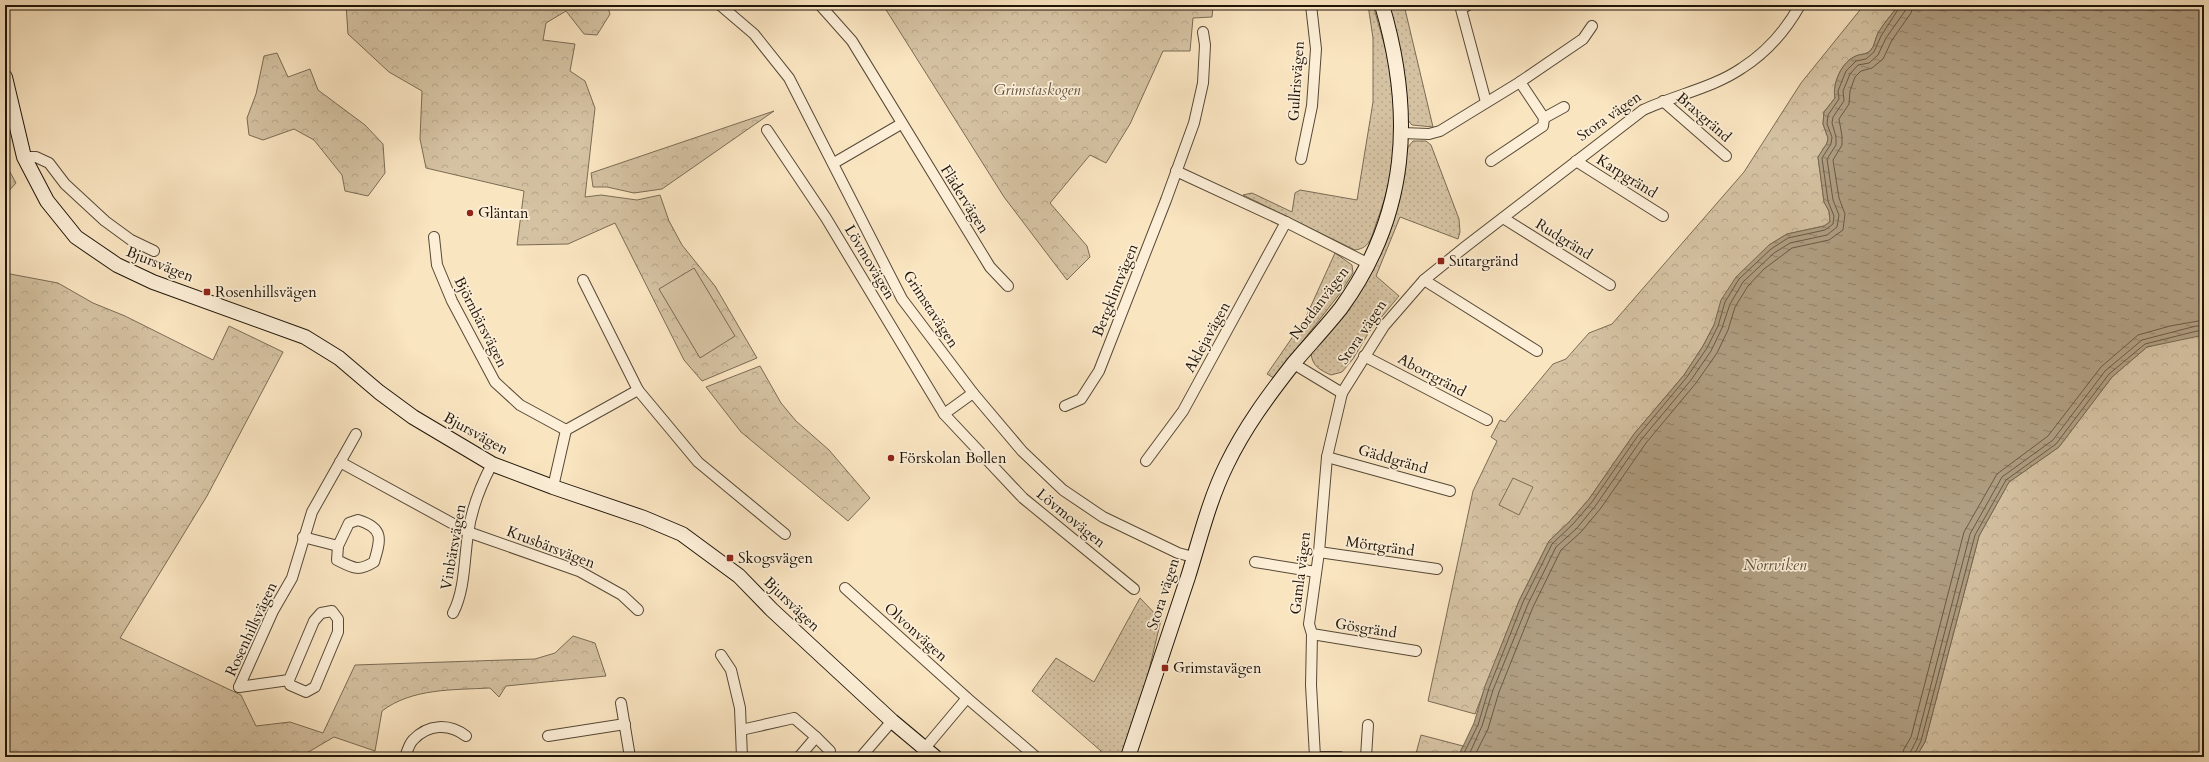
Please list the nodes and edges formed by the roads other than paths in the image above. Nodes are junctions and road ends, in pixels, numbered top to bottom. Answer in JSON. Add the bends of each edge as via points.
{"nodes":[{"id":1,"x":720,"y":5,"type":"edge"},
{"id":2,"x":820,"y":5,"type":"edge"},
{"id":3,"x":1311,"y":5,"type":"edge"},
{"id":4,"x":1382,"y":5,"type":"edge"},
{"id":5,"x":1468,"y":5,"type":"edge"},
{"id":6,"x":1800,"y":5,"type":"edge"},
{"id":7,"x":1592,"y":26,"type":"dead end"},
{"id":8,"x":1203,"y":32,"type":"dead end"},
{"id":9,"x":5,"y":77,"type":"edge"},
{"id":10,"x":1520,"y":82,"type":"junction"},
{"id":11,"x":1663,"y":101,"type":"junction"},
{"id":12,"x":1486,"y":102,"type":"junction"},
{"id":13,"x":1564,"y":106,"type":"dead end"},
{"id":14,"x":1544,"y":118,"type":"junction"},
{"id":15,"x":901,"y":124,"type":"junction"},
{"id":16,"x":766,"y":130,"type":"dead end"},
{"id":17,"x":1402,"y":133,"type":"junction"},
{"id":18,"x":1726,"y":156,"type":"dead end"},
{"id":19,"x":24,"y":157,"type":"junction"},
{"id":20,"x":1301,"y":159,"type":"dead end"},
{"id":21,"x":1491,"y":161,"type":"dead end"},
{"id":22,"x":1576,"y":162,"type":"junction"},
{"id":23,"x":834,"y":163,"type":"junction"},
{"id":24,"x":1176,"y":171,"type":"junction"},
{"id":25,"x":1663,"y":216,"type":"dead end"},
{"id":26,"x":1502,"y":218,"type":"junction"},
{"id":27,"x":1286,"y":222,"type":"junction"},
{"id":28,"x":434,"y":236,"type":"dead end"},
{"id":29,"x":154,"y":251,"type":"dead end"},
{"id":30,"x":1369,"y":264,"type":"junction"},
{"id":31,"x":583,"y":280,"type":"dead end"},
{"id":32,"x":1424,"y":280,"type":"junction"},
{"id":33,"x":1610,"y":285,"type":"dead end"},
{"id":34,"x":1008,"y":286,"type":"dead end"},
{"id":35,"x":1537,"y":351,"type":"dead end"},
{"id":36,"x":1364,"y":356,"type":"junction"},
{"id":37,"x":1294,"y":364,"type":"junction"},
{"id":38,"x":638,"y":390,"type":"junction"},
{"id":39,"x":1342,"y":393,"type":"junction"},
{"id":40,"x":972,"y":394,"type":"junction"},
{"id":41,"x":1065,"y":406,"type":"dead end"},
{"id":42,"x":944,"y":414,"type":"junction"},
{"id":43,"x":1487,"y":420,"type":"dead end"},
{"id":44,"x":566,"y":430,"type":"junction"},
{"id":45,"x":356,"y":434,"type":"dead end"},
{"id":46,"x":1327,"y":457,"type":"junction"},
{"id":47,"x":1146,"y":461,"type":"dead end"},
{"id":48,"x":340,"y":462,"type":"junction"},
{"id":49,"x":492,"y":464,"type":"junction"},
{"id":50,"x":553,"y":488,"type":"junction"},
{"id":51,"x":1450,"y":491,"type":"dead end"},
{"id":52,"x":468,"y":532,"type":"junction"},
{"id":53,"x":785,"y":534,"type":"dead end"},
{"id":54,"x":303,"y":537,"type":"junction"},
{"id":55,"x":338,"y":546,"type":"junction"},
{"id":56,"x":1319,"y":552,"type":"junction"},
{"id":57,"x":1193,"y":557,"type":"junction"},
{"id":58,"x":1255,"y":562,"type":"dead end"},
{"id":59,"x":1436,"y":569,"type":"dead end"},
{"id":60,"x":1316,"y":572,"type":"junction"},
{"id":61,"x":845,"y":588,"type":"dead end"},
{"id":62,"x":1134,"y":589,"type":"dead end"},
{"id":63,"x":638,"y":610,"type":"dead end"},
{"id":64,"x":453,"y":613,"type":"dead end"},
{"id":65,"x":1312,"y":634,"type":"junction"},
{"id":66,"x":1416,"y":651,"type":"dead end"},
{"id":67,"x":721,"y":655,"type":"dead end"},
{"id":68,"x":289,"y":680,"type":"junction"},
{"id":69,"x":967,"y":698,"type":"junction"},
{"id":70,"x":621,"y":703,"type":"dead end"},
{"id":71,"x":892,"y":721,"type":"junction"},
{"id":72,"x":626,"y":724,"type":"junction"},
{"id":73,"x":1368,"y":725,"type":"dead end"},
{"id":74,"x":741,"y":730,"type":"junction"},
{"id":75,"x":466,"y":736,"type":"dead end"},
{"id":76,"x":548,"y":736,"type":"dead end"},
{"id":77,"x":816,"y":737,"type":"junction"},
{"id":78,"x":830,"y":751,"type":"dead end"},
{"id":79,"x":930,"y":753,"type":"edge"},
{"id":80,"x":405,"y":757,"type":"edge"},
{"id":81,"x":630,"y":757,"type":"edge"},
{"id":82,"x":742,"y":757,"type":"edge"},
{"id":83,"x":799,"y":757,"type":"edge"},
{"id":84,"x":861,"y":757,"type":"edge"},
{"id":85,"x":1036,"y":757,"type":"edge"},
{"id":86,"x":1128,"y":757,"type":"edge"},
{"id":87,"x":1315,"y":757,"type":"edge"},
{"id":88,"x":1320,"y":757,"type":"edge"},
{"id":89,"x":1340,"y":757,"type":"edge"},
{"id":90,"x":1366,"y":757,"type":"edge"}],
"edges":[{"from":1,"to":23,"type":"street","name":"Grimstavägen","via":[[754,34],[789,78]]},
{"from":2,"to":15,"type":"street","name":"Flädervägen","via":[[852,42]]},
{"from":3,"to":20,"type":"street","name":"Gullrisvägen","via":[[1316,49],[1312,106]]},
{"from":4,"to":17,"type":"street","name":"Nordanvägen","via":[[1399,76]]},
{"from":5,"to":12,"type":"street","via":[[1461,9]]},
{"from":6,"to":11,"type":"street","name":"Stora vägen","via":[[1789,25],[1742,68],[1722,79]]},
{"from":7,"to":10,"type":"street","via":[[1583,39]]},
{"from":8,"to":24,"type":"street","name":"Bergklintvägen","via":[[1203,83],[1194,122]]},
{"from":9,"to":19,"type":"street","name":"Bjursvägen"},
{"from":10,"to":12,"type":"street"},
{"from":10,"to":14,"type":"street"},
{"from":11,"to":18,"type":"street","name":"Braxgränd"},
{"from":11,"to":22,"type":"street","name":"Stora vägen","via":[[1643,110]]},
{"from":12,"to":17,"type":"street","via":[[1440,131],[1429,134]]},
{"from":13,"to":14,"type":"street"},
{"from":14,"to":21,"type":"street","via":[[1542,126]]},
{"from":15,"to":23,"type":"street"},
{"from":15,"to":34,"type":"street","name":"Flädervägen","via":[[990,267]]},
{"from":16,"to":42,"type":"street","name":"Lövmovägen","via":[[826,218]]},
{"from":17,"to":30,"type":"street","name":"Nordanvägen","via":[[1397,178],[1388,217]]},
{"from":19,"to":29,"type":"street","name":"Bjursvägen","via":[[36,157],[49,163],[65,184],[105,221],[131,240]]},
{"from":19,"to":49,"type":"street","name":"Bjursvägen","via":[[47,201],[76,237],[116,265],[153,282],[305,337],[339,358],[413,417]]},
{"from":22,"to":25,"type":"street","name":"Karpgränd"},
{"from":22,"to":26,"type":"street","name":"Stora vägen"},
{"from":23,"to":40,"type":"street","name":"Grimstavägen","via":[[902,299]]},
{"from":24,"to":27,"type":"street"},
{"from":24,"to":41,"type":"street","name":"Bergklintvägen","via":[[1099,371],[1081,399]]},
{"from":26,"to":32,"type":"street","name":"Stora vägen"},
{"from":26,"to":33,"type":"street","name":"Rudgränd"},
{"from":27,"to":30,"type":"street"},
{"from":27,"to":47,"type":"street","name":"Aklejavägen","via":[[1183,411]]},
{"from":28,"to":44,"type":"street","name":"Björnbärsvägen","via":[[437,266],[495,382],[520,405]]},
{"from":30,"to":37,"type":"street","name":"Nordanvägen","via":[[1341,308]]},
{"from":31,"to":38,"type":"street"},
{"from":32,"to":35,"type":"street"},
{"from":32,"to":36,"type":"street","name":"Stora vägen","via":[[1384,326]]},
{"from":36,"to":39,"type":"street","name":"Stora vägen"},
{"from":36,"to":43,"type":"street","name":"Aborrgränd"},
{"from":37,"to":39,"type":"street"},
{"from":37,"to":57,"type":"street","name":"Stora vägen","via":[[1255,414],[1239,440],[1212,499]]},
{"from":38,"to":44,"type":"street"},
{"from":38,"to":53,"type":"street","via":[[698,462]]},
{"from":39,"to":46,"type":"street","name":"Gamla vägen"},
{"from":40,"to":42,"type":"street"},
{"from":40,"to":57,"type":"street","name":"Grimstavägen","via":[[1022,451],[1064,490],[1103,518]]},
{"from":42,"to":62,"type":"street","name":"Lövmovägen","via":[[1023,498]]},
{"from":44,"to":50,"type":"street"},
{"from":45,"to":48,"type":"street","name":"Rosenhillsvägen"},
{"from":46,"to":51,"type":"street","name":"Gäddgränd"},
{"from":46,"to":56,"type":"street","name":"Gamla vägen"},
{"from":48,"to":52,"type":"street"},
{"from":48,"to":54,"type":"street","name":"Rosenhillsvägen","via":[[312,512]]},
{"from":49,"to":50,"type":"street","name":"Bjursvägen"},
{"from":49,"to":52,"type":"street","name":"Vinbärsvägen"},
{"from":50,"to":71,"type":"street","name":"Bjursvägen","via":[[644,518],[682,534],[694,542],[739,576],[778,616]]},
{"from":52,"to":63,"type":"street","name":"Krusbärsvägen","via":[[579,571],[622,595]]},
{"from":52,"to":64,"type":"street","name":"Vinbärsvägen","via":[[459,602]]},
{"from":54,"to":55,"type":"street"},
{"from":54,"to":68,"type":"street","name":"Rosenhillsvägen","via":[[292,578],[273,611],[239,687]]},
{"from":55,"to":55,"type":"street","via":[[349,523],[358,520],[369,523],[378,531],[380,543],[374,562],[364,568],[355,568],[337,560]]},
{"from":56,"to":59,"type":"street","name":"Mörtgränd"},
{"from":56,"to":60,"type":"street","name":"Gamla vägen"},
{"from":57,"to":86,"type":"street","name":"Stora vägen"},
{"from":58,"to":60,"type":"street"},
{"from":60,"to":65,"type":"street","name":"Gamla vägen","via":[[1309,624]]},
{"from":61,"to":69,"type":"street","name":"Olvonvägen"},
{"from":65,"to":66,"type":"street","name":"Gösgränd"},
{"from":65,"to":87,"type":"street","name":"Gamla vägen","via":[[1311,686]]},
{"from":67,"to":74,"type":"street","via":[[731,670],[740,708]]},
{"from":68,"to":68,"type":"street","via":[[290,685],[306,692],[315,687],[338,632],[338,619],[332,612],[320,613],[314,621]]},
{"from":69,"to":79,"type":"street"},
{"from":69,"to":85,"type":"street","name":"Olvonvägen"},
{"from":70,"to":72,"type":"street"},
{"from":71,"to":79,"type":"street","name":"Bjursvägen"},
{"from":71,"to":84,"type":"street"},
{"from":72,"to":76,"type":"street"},
{"from":72,"to":81,"type":"street"},
{"from":73,"to":90,"type":"street"},
{"from":74,"to":77,"type":"street","via":[[794,718]]},
{"from":74,"to":82,"type":"street"},
{"from":75,"to":80,"type":"street","via":[[456,728],[441,726],[426,730],[412,740]]},
{"from":77,"to":78,"type":"street"},
{"from":77,"to":83,"type":"street"},
{"from":88,"to":89,"type":"street"}]}
